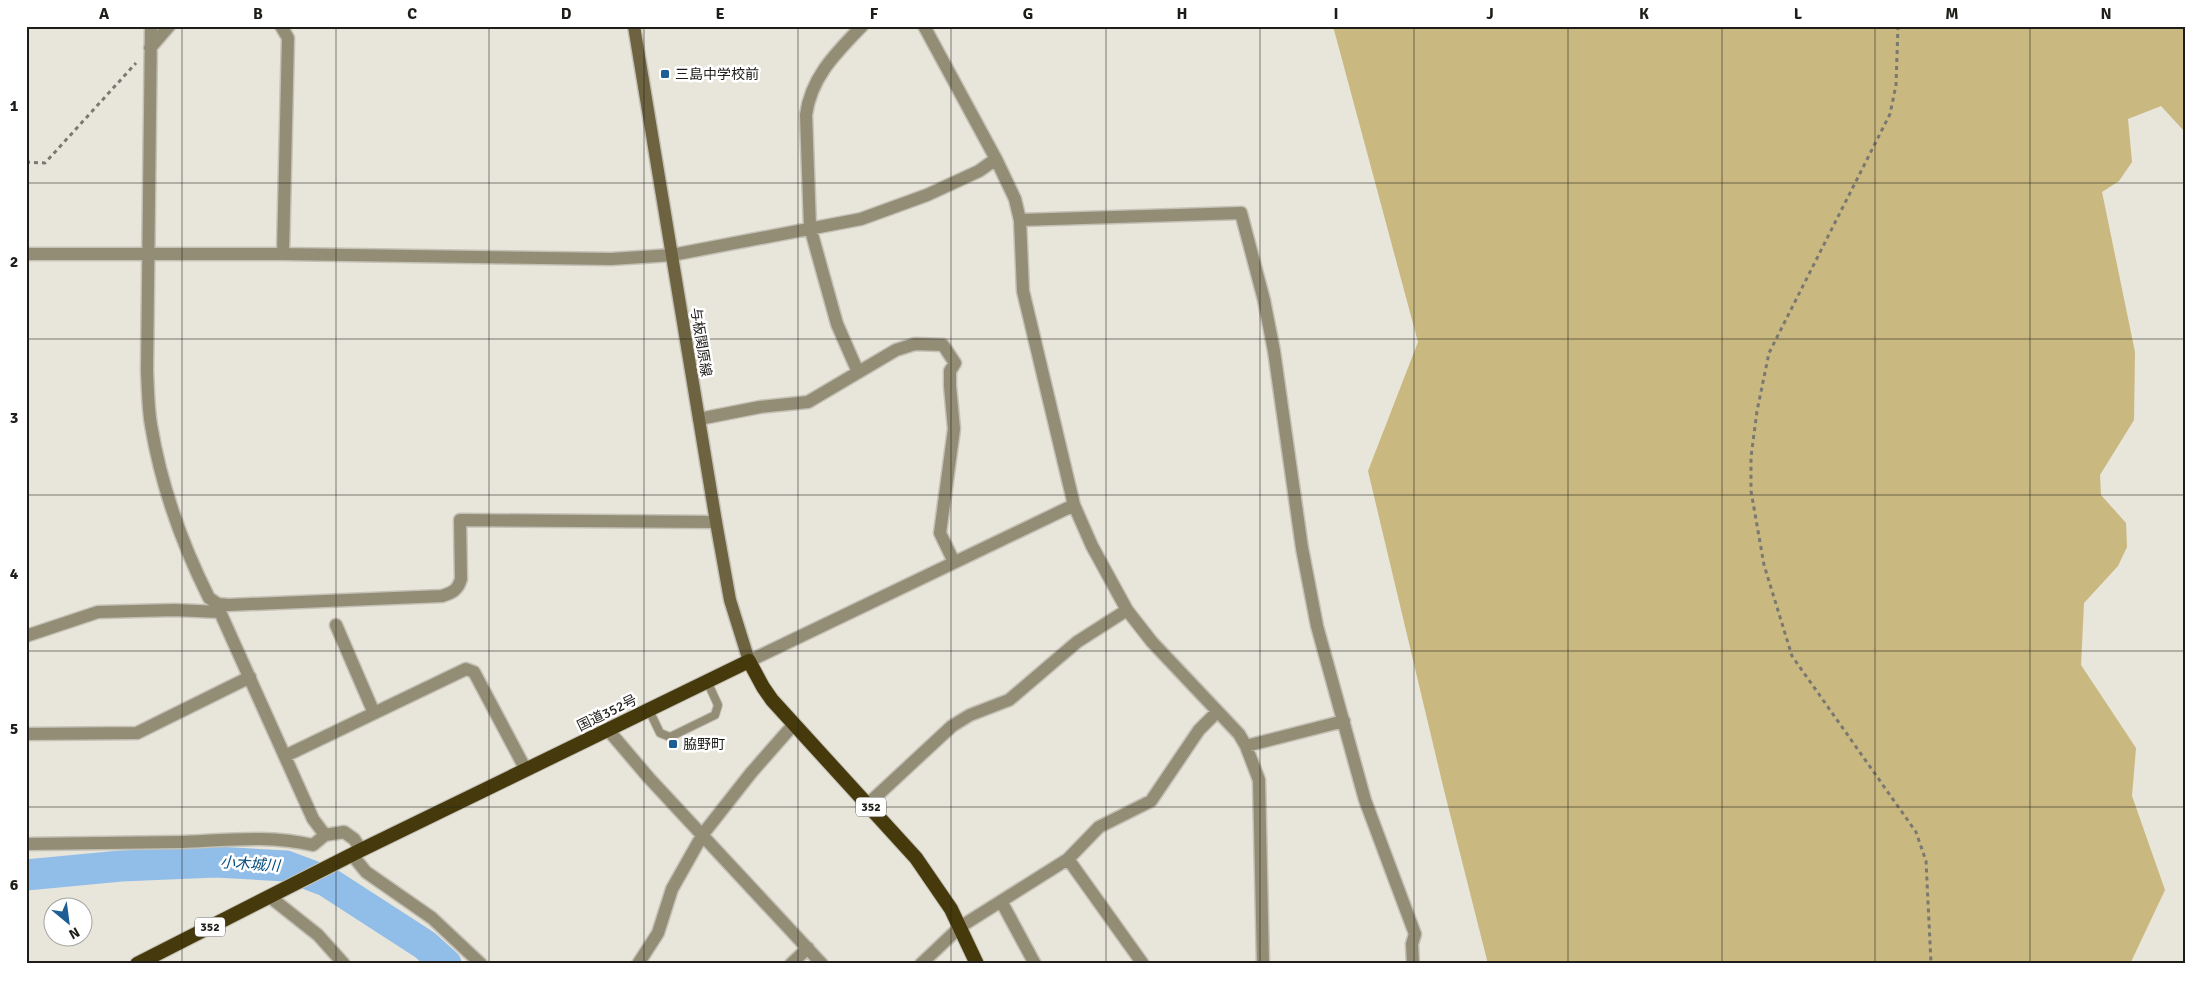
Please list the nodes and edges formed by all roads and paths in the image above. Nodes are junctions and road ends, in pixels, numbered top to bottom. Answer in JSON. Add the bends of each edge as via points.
{"nodes":[{"id":1,"x":151,"y":26,"type":"edge"},
{"id":2,"x":170,"y":26,"type":"edge"},
{"id":3,"x":281,"y":26,"type":"edge"},
{"id":4,"x":634,"y":26,"type":"edge"},
{"id":5,"x":862,"y":26,"type":"edge"},
{"id":6,"x":924,"y":26,"type":"edge"},
{"id":7,"x":1898,"y":26,"type":"edge"},
{"id":8,"x":150,"y":48,"type":"junction"},
{"id":9,"x":996,"y":159,"type":"junction"},
{"id":10,"x":26,"y":162,"type":"edge"},
{"id":11,"x":1020,"y":220,"type":"junction"},
{"id":12,"x":810,"y":227,"type":"junction"},
{"id":13,"x":26,"y":254,"type":"edge"},
{"id":14,"x":148,"y":254,"type":"junction"},
{"id":15,"x":283,"y":254,"type":"junction"},
{"id":16,"x":672,"y":255,"type":"junction"},
{"id":17,"x":858,"y":372,"type":"junction"},
{"id":18,"x":699,"y":419,"type":"junction"},
{"id":19,"x":1074,"y":505,"type":"junction"},
{"id":20,"x":716,"y":522,"type":"junction"},
{"id":21,"x":954,"y":562,"type":"junction"},
{"id":22,"x":219,"y":608,"type":"junction"},
{"id":23,"x":1126,"y":610,"type":"junction"},
{"id":24,"x":336,"y":625,"type":"dead end"},
{"id":25,"x":26,"y":636,"type":"edge"},
{"id":26,"x":748,"y":661,"type":"junction"},
{"id":27,"x":250,"y":677,"type":"junction"},
{"id":28,"x":707,"y":681,"type":"junction"},
{"id":29,"x":650,"y":710,"type":"junction"},
{"id":30,"x":1217,"y":712,"type":"junction"},
{"id":31,"x":374,"y":713,"type":"junction"},
{"id":32,"x":1344,"y":721,"type":"junction"},
{"id":33,"x":794,"y":724,"type":"junction"},
{"id":34,"x":609,"y":731,"type":"junction"},
{"id":35,"x":26,"y":734,"type":"edge"},
{"id":36,"x":1246,"y":746,"type":"junction"},
{"id":37,"x":285,"y":756,"type":"junction"},
{"id":38,"x":526,"y":770,"type":"junction"},
{"id":39,"x":868,"y":804,"type":"junction"},
{"id":40,"x":703,"y":834,"type":"junction"},
{"id":41,"x":325,"y":835,"type":"junction"},
{"id":42,"x":26,"y":844,"type":"edge"},
{"id":43,"x":353,"y":855,"type":"junction"},
{"id":44,"x":1068,"y":859,"type":"junction"},
{"id":45,"x":270,"y":897,"type":"junction"},
{"id":46,"x":1001,"y":901,"type":"junction"},
{"id":47,"x":960,"y":927,"type":"junction"},
{"id":48,"x":808,"y":948,"type":"junction"},
{"id":49,"x":1931,"y":963,"type":"edge"},
{"id":50,"x":137,"y":964,"type":"edge"},
{"id":51,"x":344,"y":964,"type":"edge"},
{"id":52,"x":481,"y":964,"type":"edge"},
{"id":53,"x":638,"y":964,"type":"edge"},
{"id":54,"x":791,"y":964,"type":"edge"},
{"id":55,"x":822,"y":964,"type":"edge"},
{"id":56,"x":921,"y":964,"type":"edge"},
{"id":57,"x":977,"y":964,"type":"edge"},
{"id":58,"x":1034,"y":964,"type":"edge"},
{"id":59,"x":1143,"y":964,"type":"edge"},
{"id":60,"x":1263,"y":964,"type":"edge"},
{"id":61,"x":1413,"y":964,"type":"edge"}],
"edges":[{"from":1,"to":8,"type":"street"},
{"from":2,"to":8,"type":"street"},
{"from":3,"to":15,"type":"street","via":[[288,38]]},
{"from":4,"to":16,"type":"main road","name":"与板関原線"},
{"from":5,"to":12,"type":"street","via":[[828,64],[808,97]]},
{"from":6,"to":9,"type":"street"},
{"from":7,"to":49,"type":"path","via":[[1896,85],[1890,114],[1769,353],[1751,457],[1751,491],[1764,566],[1792,656],[1916,832],[1926,862]]},
{"from":8,"to":10,"type":"path","via":[[45,163]]},
{"from":8,"to":14,"type":"street"},
{"from":9,"to":11,"type":"street","via":[[1015,199]]},
{"from":9,"to":12,"type":"street","via":[[979,171],[927,195],[861,218]]},
{"from":11,"to":19,"type":"street","via":[[1023,291]]},
{"from":11,"to":32,"type":"street","via":[[1241,213],[1274,351],[1302,548],[1317,626]]},
{"from":12,"to":16,"type":"street"},
{"from":12,"to":17,"type":"street","via":[[837,324]]},
{"from":13,"to":14,"type":"street"},
{"from":14,"to":15,"type":"street"},
{"from":14,"to":22,"type":"street","via":[[146,372],[150,424],[180,532],[209,598]]},
{"from":15,"to":16,"type":"street","via":[[611,259]]},
{"from":16,"to":18,"type":"main road","name":"与板関原線"},
{"from":17,"to":18,"type":"street","via":[[808,402]]},
{"from":17,"to":21,"type":"street","via":[[896,350],[916,344],[944,345],[954,364],[950,371],[954,429],[940,533]]},
{"from":18,"to":20,"type":"main road","name":"与板関原線"},
{"from":19,"to":21,"type":"street"},
{"from":19,"to":23,"type":"street"},
{"from":20,"to":22,"type":"street","via":[[460,520],[461,579],[459,587],[452,593]]},
{"from":20,"to":26,"type":"main road","name":"与板関原線","via":[[730,600]]},
{"from":21,"to":26,"type":"street"},
{"from":22,"to":25,"type":"street","via":[[98,612]]},
{"from":22,"to":27,"type":"street"},
{"from":23,"to":30,"type":"street"},
{"from":23,"to":39,"type":"street","via":[[1077,642],[1009,700],[970,714],[952,726]]},
{"from":24,"to":31,"type":"street"},
{"from":26,"to":28,"type":"highway","name":"国道352号","number":"352"},
{"from":26,"to":33,"type":"highway","number":"352","via":[[763,687]]},
{"from":27,"to":35,"type":"street","via":[[137,733]]},
{"from":27,"to":37,"type":"street"},
{"from":28,"to":29,"type":"highway","name":"国道352号","number":"352"},
{"from":28,"to":29,"type":"lane","via":[[718,705],[715,715],[670,737],[660,733]]},
{"from":29,"to":34,"type":"highway","name":"国道352号","number":"352"},
{"from":30,"to":36,"type":"street"},
{"from":30,"to":44,"type":"street","via":[[1198,730],[1151,801],[1099,827]]},
{"from":31,"to":37,"type":"street"},
{"from":31,"to":38,"type":"street","via":[[466,669],[474,672]]},
{"from":32,"to":36,"type":"street"},
{"from":32,"to":61,"type":"street","via":[[1365,800],[1415,934]]},
{"from":33,"to":39,"type":"highway","number":"352"},
{"from":33,"to":40,"type":"street"},
{"from":34,"to":38,"type":"highway","name":"国道352号","number":"352"},
{"from":34,"to":40,"type":"street"},
{"from":36,"to":60,"type":"street","via":[[1259,780]]},
{"from":37,"to":41,"type":"street","via":[[313,819]]},
{"from":38,"to":43,"type":"highway","name":"国道352号","number":"352"},
{"from":39,"to":47,"type":"highway","number":"352","via":[[916,858]]},
{"from":40,"to":48,"type":"street"},
{"from":40,"to":53,"type":"street","via":[[672,889],[658,933]]},
{"from":41,"to":42,"type":"street","via":[[313,845],[255,838]]},
{"from":41,"to":43,"type":"street","via":[[344,832],[354,839]]},
{"from":43,"to":45,"type":"highway","name":"国道352号","number":"352"},
{"from":43,"to":52,"type":"street","via":[[366,872],[432,918]]},
{"from":44,"to":46,"type":"street"},
{"from":44,"to":59,"type":"street"},
{"from":45,"to":50,"type":"highway","name":"国道352号","number":"352"},
{"from":45,"to":51,"type":"street","via":[[318,935]]},
{"from":46,"to":47,"type":"street"},
{"from":46,"to":58,"type":"street"},
{"from":47,"to":56,"type":"street"},
{"from":47,"to":57,"type":"highway","number":"352"},
{"from":48,"to":54,"type":"street"},
{"from":48,"to":55,"type":"street"}]}
